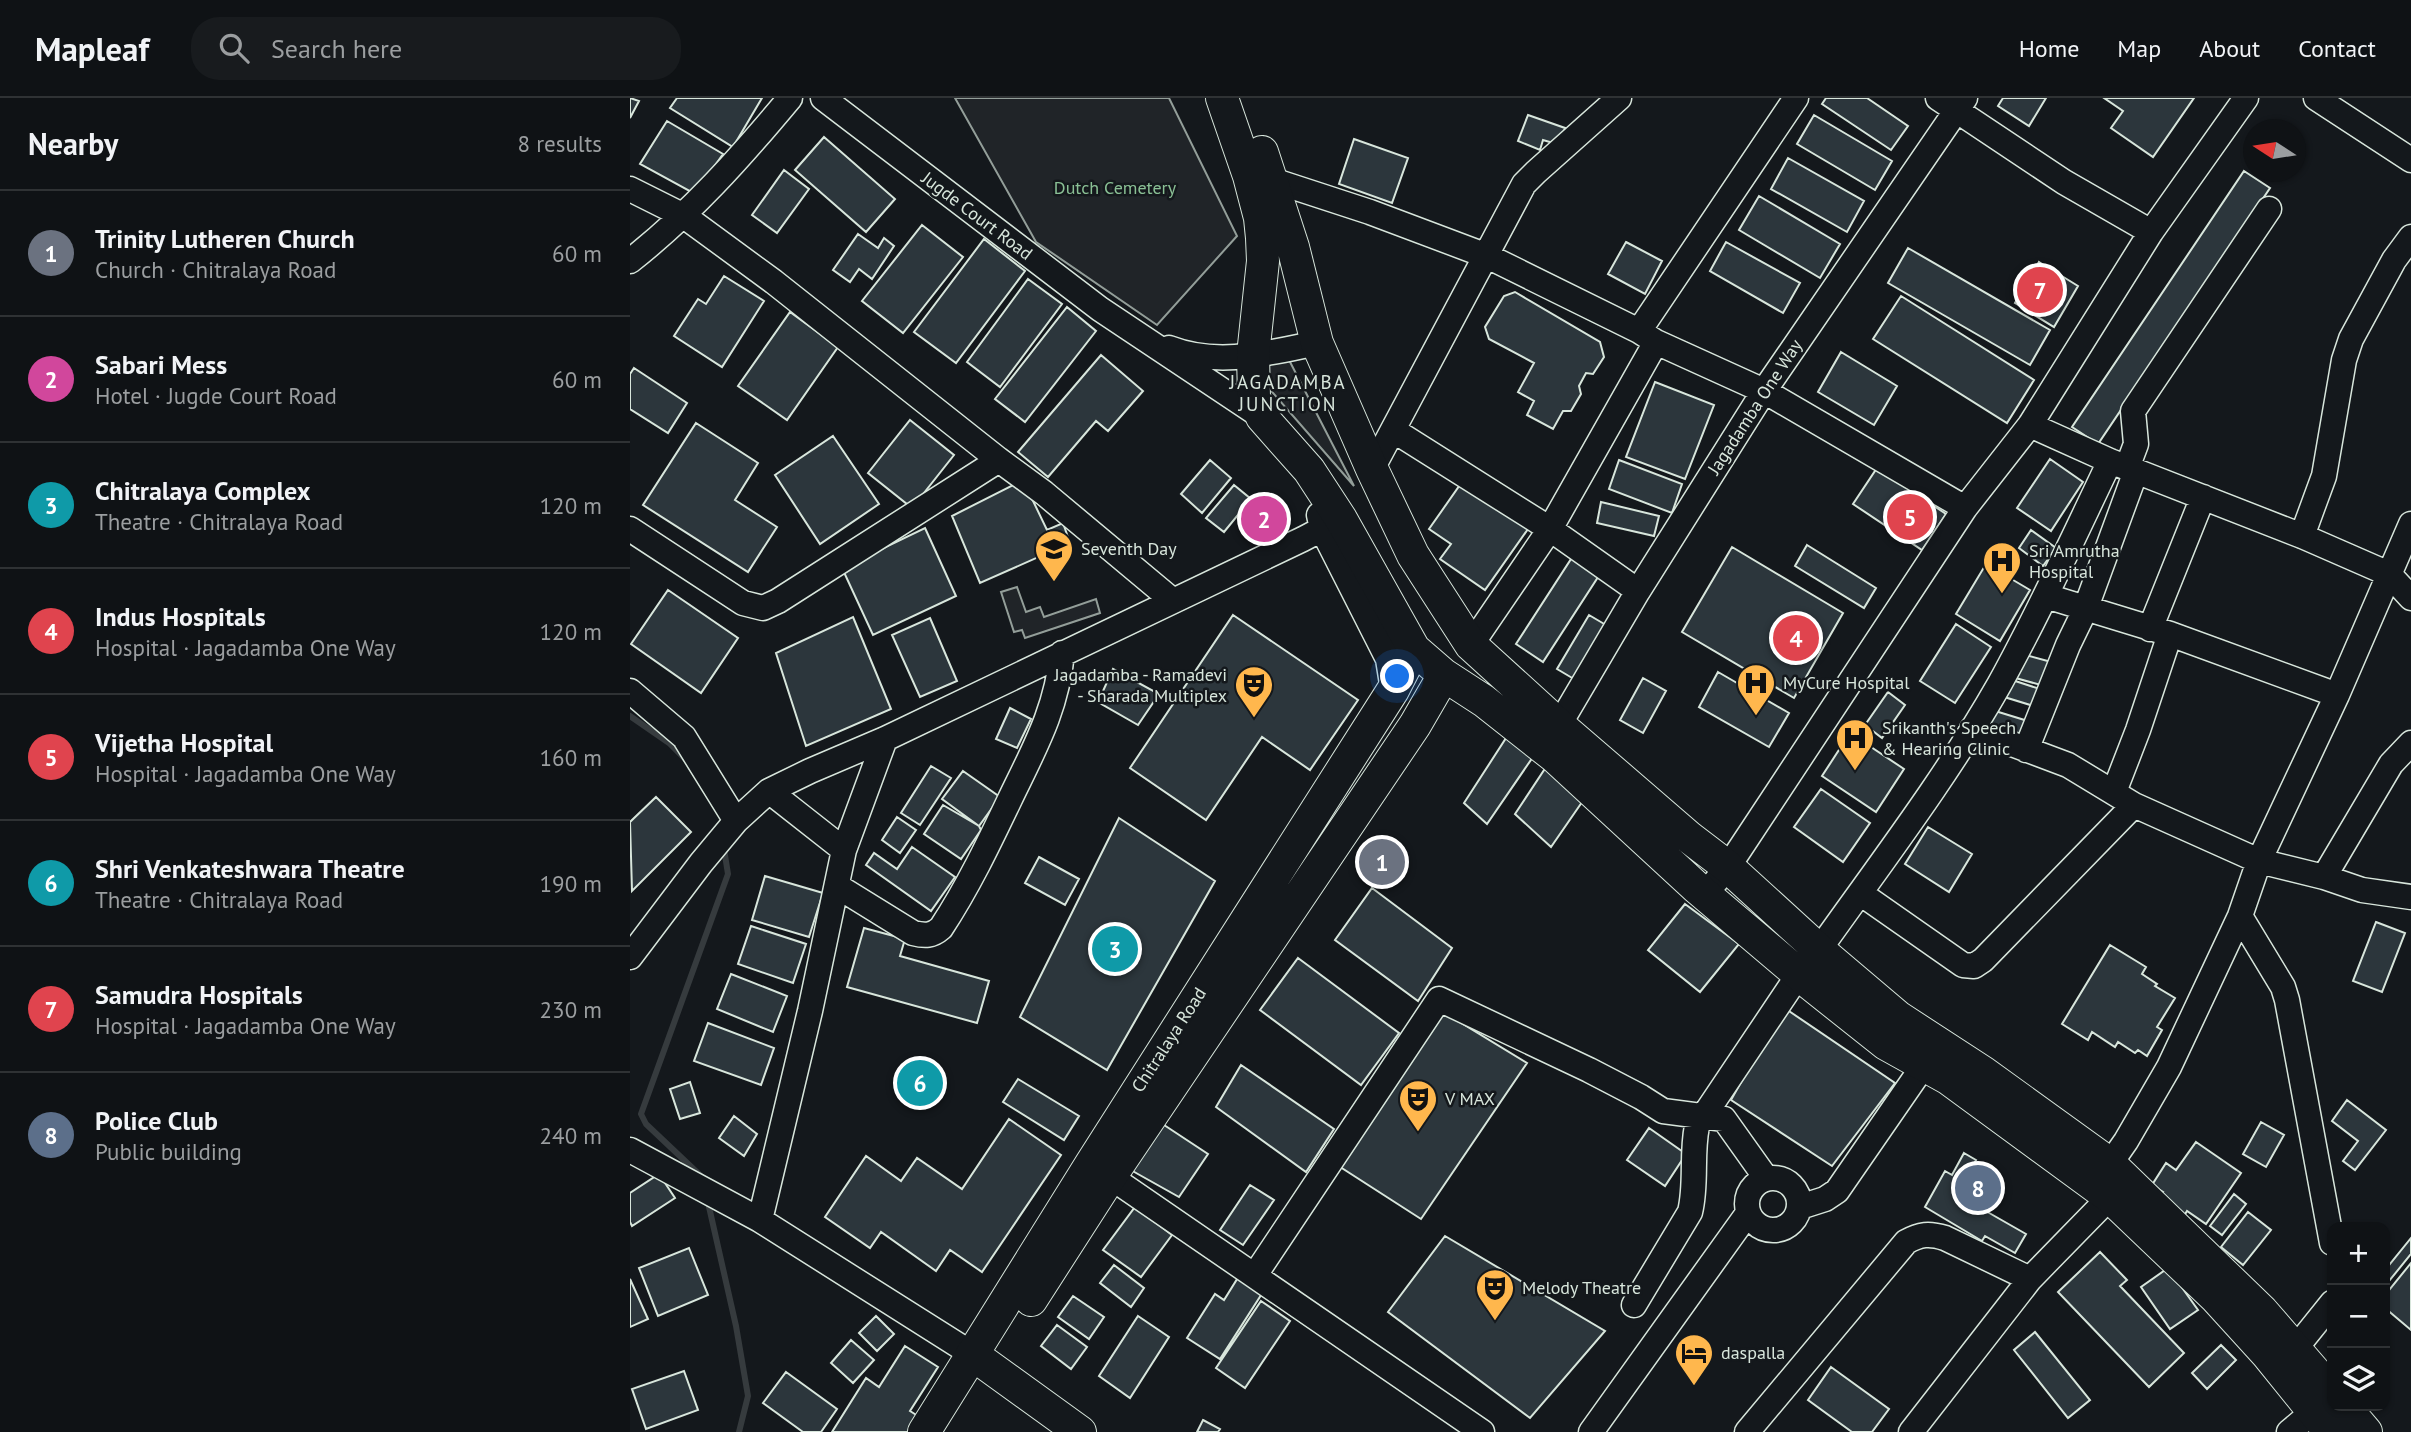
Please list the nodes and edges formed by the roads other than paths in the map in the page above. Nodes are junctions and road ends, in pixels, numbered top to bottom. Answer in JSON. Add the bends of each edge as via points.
{"nodes":[{"id":1,"x":790,"y":98,"type":"edge"},
{"id":2,"x":824,"y":98,"type":"edge"},
{"id":3,"x":1222,"y":98,"type":"edge"},
{"id":4,"x":1242,"y":98,"type":"edge"},
{"id":5,"x":1796,"y":98,"type":"edge"},
{"id":6,"x":2246,"y":98,"type":"edge"},
{"id":7,"x":2316,"y":98,"type":"edge"},
{"id":8,"x":1606,"y":102,"type":"edge"},
{"id":9,"x":1953,"y":102,"type":"edge"},
{"id":10,"x":2411,"y":160,"type":"edge"},
{"id":11,"x":1272,"y":180,"type":"junction"},
{"id":12,"x":630,"y":189,"type":"edge"},
{"id":13,"x":2269,"y":209,"type":"dead end"},
{"id":14,"x":684,"y":216,"type":"junction"},
{"id":15,"x":2151,"y":232,"type":"junction"},
{"id":16,"x":2411,"y":237,"type":"edge"},
{"id":17,"x":1487,"y":256,"type":"junction"},
{"id":18,"x":630,"y":261,"type":"edge"},
{"id":19,"x":1133,"y":331,"type":"junction"},
{"id":20,"x":1647,"y":337,"type":"junction"},
{"id":21,"x":1317,"y":343,"type":"junction"},
{"id":22,"x":1254,"y":355,"type":"junction"},
{"id":23,"x":1764,"y":391,"type":"junction"},
{"id":24,"x":1262,"y":417,"type":"junction"},
{"id":25,"x":2030,"y":425,"type":"junction"},
{"id":26,"x":1393,"y":430,"type":"junction"},
{"id":27,"x":999,"y":460,"type":"junction"},
{"id":28,"x":2125,"y":467,"type":"junction"},
{"id":29,"x":1372,"y":469,"type":"junction"},
{"id":30,"x":2203,"y":497,"type":"junction"},
{"id":31,"x":1965,"y":508,"type":"junction"},
{"id":32,"x":1332,"y":524,"type":"junction"},
{"id":33,"x":2411,"y":524,"type":"edge"},
{"id":34,"x":630,"y":529,"type":"edge"},
{"id":35,"x":1550,"y":529,"type":"junction"},
{"id":36,"x":2302,"y":536,"type":"junction"},
{"id":37,"x":2389,"y":574,"type":"junction"},
{"id":38,"x":1638,"y":591,"type":"junction"},
{"id":39,"x":2046,"y":596,"type":"junction"},
{"id":40,"x":2411,"y":598,"type":"edge"},
{"id":41,"x":1172,"y":600,"type":"junction"},
{"id":42,"x":2085,"y":610,"type":"junction"},
{"id":43,"x":2160,"y":631,"type":"junction"},
{"id":44,"x":1376,"y":637,"type":"junction"},
{"id":45,"x":1471,"y":645,"type":"junction"},
{"id":46,"x":1414,"y":649,"type":"junction"},
{"id":47,"x":1062,"y":653,"type":"junction"},
{"id":48,"x":1444,"y":675,"type":"junction"},
{"id":49,"x":1393,"y":690,"type":"junction"},
{"id":50,"x":630,"y":691,"type":"edge"},
{"id":51,"x":2337,"y":695,"type":"junction"},
{"id":52,"x":1559,"y":725,"type":"junction"},
{"id":53,"x":1972,"y":729,"type":"junction"},
{"id":54,"x":885,"y":739,"type":"junction"},
{"id":55,"x":2411,"y":743,"type":"edge"},
{"id":56,"x":2025,"y":750,"type":"junction"},
{"id":57,"x":769,"y":792,"type":"junction"},
{"id":58,"x":2124,"y":798,"type":"junction"},
{"id":59,"x":736,"y":821,"type":"junction"},
{"id":60,"x":845,"y":850,"type":"junction"},
{"id":61,"x":1717,"y":859,"type":"junction"},
{"id":62,"x":2259,"y":861,"type":"junction"},
{"id":63,"x":2324,"y":877,"type":"junction"},
{"id":64,"x":837,"y":886,"type":"junction"},
{"id":65,"x":1696,"y":886,"type":"junction"},
{"id":66,"x":1860,"y":892,"type":"junction"},
{"id":67,"x":2411,"y":897,"type":"edge"},
{"id":68,"x":2240,"y":916,"type":"junction"},
{"id":69,"x":1819,"y":950,"type":"junction"},
{"id":70,"x":630,"y":957,"type":"edge"},
{"id":71,"x":1799,"y":974,"type":"junction"},
{"id":72,"x":1924,"y":1065,"type":"junction"},
{"id":73,"x":1702,"y":1116,"type":"junction"},
{"id":74,"x":630,"y":1150,"type":"edge"},
{"id":75,"x":2110,"y":1164,"type":"junction"},
{"id":76,"x":1100,"y":1171,"type":"junction"},
{"id":77,"x":1766,"y":1178,"type":"junction"},
{"id":78,"x":2110,"y":1197,"type":"junction"},
{"id":79,"x":1800,"y":1207,"type":"junction"},
{"id":80,"x":1748,"y":1213,"type":"junction"},
{"id":81,"x":760,"y":1220,"type":"junction"},
{"id":82,"x":2328,"y":1222,"type":"edge"},
{"id":83,"x":1255,"y":1275,"type":"junction"},
{"id":84,"x":2030,"y":1279,"type":"junction"},
{"id":85,"x":1634,"y":1305,"type":"dead end"},
{"id":86,"x":2327,"y":1309,"type":"edge"},
{"id":87,"x":2295,"y":1349,"type":"junction"},
{"id":88,"x":981,"y":1360,"type":"junction"},
{"id":89,"x":2348,"y":1411,"type":"edge"},
{"id":90,"x":2319,"y":1413,"type":"edge"},
{"id":91,"x":924,"y":1432,"type":"edge"},
{"id":92,"x":949,"y":1432,"type":"edge"},
{"id":93,"x":1080,"y":1432,"type":"edge"},
{"id":94,"x":1482,"y":1432,"type":"edge"},
{"id":95,"x":1591,"y":1432,"type":"edge"},
{"id":96,"x":1747,"y":1432,"type":"edge"},
{"id":97,"x":1911,"y":1432,"type":"edge"},
{"id":98,"x":2366,"y":1432,"type":"edge"}],
"edges":[{"from":1,"to":14,"type":"street"},
{"from":2,"to":19,"type":"street","name":"Jugde Court Road"},
{"from":3,"to":22,"type":"main road","via":[[1260,218],[1263,261]]},
{"from":4,"to":11,"type":"main road"},
{"from":5,"to":20,"type":"street"},
{"from":6,"to":15,"type":"street"},
{"from":7,"to":10,"type":"street"},
{"from":8,"to":17,"type":"street","via":[[1524,184]]},
{"from":9,"to":15,"type":"street","via":[[2064,182]]},
{"from":9,"to":23,"type":"street","name":"Jagadamba One Way"},
{"from":11,"to":17,"type":"street"},
{"from":11,"to":21,"type":"main road"},
{"from":12,"to":14,"type":"street"},
{"from":13,"to":28,"type":"street","via":[[2133,411],[2136,444]]},
{"from":14,"to":18,"type":"street"},
{"from":14,"to":27,"type":"street","via":[[806,306]]},
{"from":15,"to":25,"type":"street"},
{"from":16,"to":36,"type":"street","via":[[2351,339],[2324,476]]},
{"from":17,"to":20,"type":"street"},
{"from":17,"to":26,"type":"street"},
{"from":19,"to":22,"type":"street","name":"Jugde Court Road","via":[[1197,356]]},
{"from":19,"to":24,"type":"street","name":"Jugde Court Road"},
{"from":20,"to":23,"type":"street"},
{"from":20,"to":35,"type":"street"},
{"from":21,"to":22,"type":"street","name":"Jugde Court Road"},
{"from":21,"to":29,"type":"main road"},
{"from":22,"to":24,"type":"main road","name":"Jugde Court Road","via":[[1254,397]]},
{"from":23,"to":31,"type":"street"},
{"from":23,"to":38,"type":"street","name":"Jagadamba One Way"},
{"from":24,"to":32,"type":"main road","name":"Jugde Court Road","via":[[1309,470]]},
{"from":25,"to":28,"type":"street"},
{"from":25,"to":31,"type":"street"},
{"from":26,"to":29,"type":"street"},
{"from":26,"to":35,"type":"street"},
{"from":27,"to":34,"type":"street","via":[[763,608],[743,603]]},
{"from":27,"to":41,"type":"street"},
{"from":28,"to":30,"type":"street"},
{"from":28,"to":39,"type":"street"},
{"from":28,"to":42,"type":"street"},
{"from":29,"to":45,"type":"main road","via":[[1413,555]]},
{"from":30,"to":36,"type":"street"},
{"from":30,"to":43,"type":"street"},
{"from":31,"to":61,"type":"street"},
{"from":32,"to":41,"type":"street"},
{"from":32,"to":44,"type":"street"},
{"from":32,"to":46,"type":"main road","name":"Jugde Court Road"},
{"from":33,"to":37,"type":"street"},
{"from":35,"to":38,"type":"street"},
{"from":35,"to":45,"type":"street"},
{"from":36,"to":37,"type":"street"},
{"from":37,"to":40,"type":"street"},
{"from":37,"to":51,"type":"street"},
{"from":38,"to":52,"type":"street","name":"Jagadamba One Way"},
{"from":39,"to":42,"type":"street"},
{"from":39,"to":53,"type":"street"},
{"from":41,"to":47,"type":"street"},
{"from":42,"to":43,"type":"street"},
{"from":42,"to":56,"type":"street"},
{"from":43,"to":51,"type":"street"},
{"from":43,"to":58,"type":"street"},
{"from":44,"to":46,"type":"street"},
{"from":44,"to":49,"type":"street","via":[[1388,659]]},
{"from":45,"to":52,"type":"main road"},
{"from":46,"to":48,"type":"main road","name":"Jugde Court Road"},
{"from":46,"to":49,"type":"main road","name":"Chitralaya Road"},
{"from":47,"to":54,"type":"street"},
{"from":47,"to":64,"type":"street","via":[[1060,680],[1048,718],[988,844],[941,928],[924,936],[913,933]]},
{"from":48,"to":65,"type":"main road","name":"Jugde Court Road","via":[[1555,757]]},
{"from":48,"to":76,"type":"main road","name":"Chitralaya Road","via":[[1407,737]]},
{"from":49,"to":76,"type":"main road","name":"Chitralaya Road"},
{"from":50,"to":59,"type":"street","via":[[684,737]]},
{"from":51,"to":62,"type":"street"},
{"from":52,"to":61,"type":"main road"},
{"from":53,"to":56,"type":"street"},
{"from":53,"to":66,"type":"street"},
{"from":54,"to":57,"type":"street"},
{"from":54,"to":60,"type":"street"},
{"from":55,"to":63,"type":"street","via":[[2391,764]]},
{"from":56,"to":58,"type":"street","via":[[2068,765]]},
{"from":57,"to":59,"type":"street"},
{"from":57,"to":60,"type":"street"},
{"from":58,"to":62,"type":"street"},
{"from":58,"to":66,"type":"street","via":[[1974,966],[1963,965]]},
{"from":59,"to":70,"type":"street"},
{"from":60,"to":64,"type":"street"},
{"from":61,"to":65,"type":"main road"},
{"from":61,"to":69,"type":"main road"},
{"from":62,"to":63,"type":"street"},
{"from":62,"to":68,"type":"street"},
{"from":63,"to":67,"type":"street","via":[[2362,890]]},
{"from":64,"to":81,"type":"street"},
{"from":65,"to":71,"type":"main road","name":"Jugde Court Road"},
{"from":66,"to":69,"type":"street"},
{"from":68,"to":75,"type":"street","via":[[2169,1067]]},
{"from":68,"to":82,"type":"street","via":[[2287,1000]]},
{"from":69,"to":75,"type":"main road","via":[[1898,1017]]},
{"from":71,"to":72,"type":"main road","name":"Jugde Court Road","via":[[1886,1044]]},
{"from":71,"to":73,"type":"street"},
{"from":72,"to":78,"type":"main road","name":"Jugde Court Road"},
{"from":72,"to":79,"type":"street","via":[[1836,1191]]},
{"from":73,"to":77,"type":"street","via":[[1724,1119]]},
{"from":73,"to":83,"type":"street","via":[[1663,1111],[1589,1070],[1439,999]]},
{"from":73,"to":85,"type":"street","via":[[1694,1142],[1690,1212]]},
{"from":74,"to":81,"type":"street"},
{"from":75,"to":87,"type":"main road","via":[[2262,1311]]},
{"from":76,"to":83,"type":"street"},
{"from":76,"to":88,"type":"main road","name":"Chitralaya Road"},
{"from":77,"to":79,"type":"street","via":[[1790,1183]]},
{"from":77,"to":80,"type":"street","via":[[1752,1188]]},
{"from":78,"to":84,"type":"street"},
{"from":78,"to":90,"type":"main road","name":"Jugde Court Road","via":[[2216,1298]]},
{"from":79,"to":80,"type":"street","via":[[1792,1223],[1776,1231],[1759,1226]]},
{"from":80,"to":95,"type":"street"},
{"from":81,"to":88,"type":"street"},
{"from":83,"to":94,"type":"street"},
{"from":84,"to":96,"type":"street","via":[[1945,1238],[1917,1235],[1906,1242]]},
{"from":84,"to":97,"type":"street"},
{"from":86,"to":87,"type":"street"},
{"from":87,"to":90,"type":"main road"},
{"from":88,"to":91,"type":"main road","name":"Chitralaya Road"},
{"from":88,"to":92,"type":"main road","name":"Chitralaya Road"},
{"from":88,"to":93,"type":"main road"},
{"from":89,"to":98,"type":"main road"}]}
